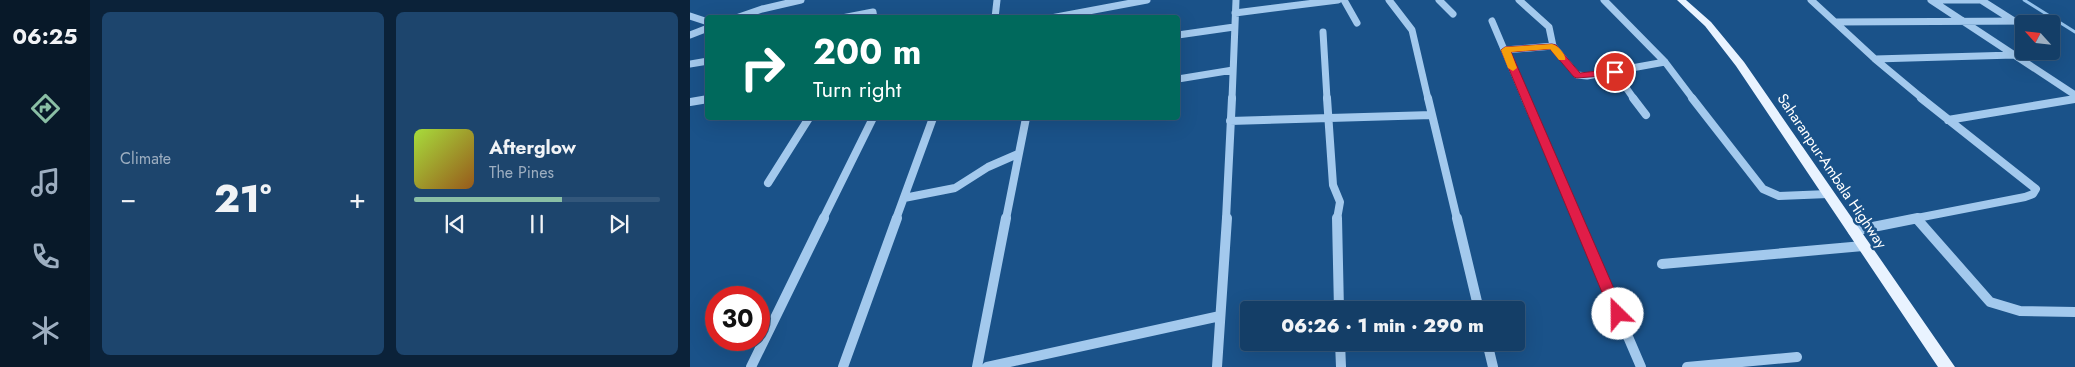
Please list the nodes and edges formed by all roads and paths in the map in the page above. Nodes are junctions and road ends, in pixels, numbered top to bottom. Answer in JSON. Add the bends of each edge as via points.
{"nodes":[{"id":1,"x":802,"y":0,"type":"edge"},
{"id":2,"x":997,"y":0,"type":"edge"},
{"id":3,"x":1147,"y":0,"type":"edge"},
{"id":4,"x":1236,"y":0,"type":"edge"},
{"id":5,"x":1338,"y":0,"type":"edge"},
{"id":6,"x":1344,"y":0,"type":"edge"},
{"id":7,"x":1389,"y":0,"type":"edge"},
{"id":8,"x":1439,"y":0,"type":"edge"},
{"id":9,"x":1519,"y":0,"type":"edge"},
{"id":10,"x":1604,"y":0,"type":"edge"},
{"id":11,"x":1681,"y":0,"type":"edge"},
{"id":12,"x":1811,"y":0,"type":"edge"},
{"id":13,"x":1931,"y":0,"type":"edge"},
{"id":14,"x":1940,"y":0,"type":"edge"},
{"id":15,"x":1235,"y":12,"type":"junction"},
{"id":16,"x":1453,"y":14,"type":"dead end"},
{"id":17,"x":745,"y":15,"type":"edge"},
{"id":18,"x":858,"y":15,"type":"edge"},
{"id":19,"x":875,"y":15,"type":"edge"},
{"id":20,"x":995,"y":15,"type":"edge"},
{"id":21,"x":1067,"y":15,"type":"edge"},
{"id":22,"x":692,"y":17,"type":"edge"},
{"id":23,"x":705,"y":21,"type":"edge"},
{"id":24,"x":1492,"y":21,"type":"dead end"},
{"id":25,"x":1963,"y":21,"type":"junction"},
{"id":26,"x":2014,"y":21,"type":"joint"},
{"id":27,"x":1835,"y":22,"type":"junction"},
{"id":28,"x":1358,"y":23,"type":"dead end"},
{"id":29,"x":1234,"y":27,"type":"junction"},
{"id":30,"x":705,"y":29,"type":"edge"},
{"id":31,"x":1323,"y":32,"type":"dead end"},
{"id":32,"x":690,"y":35,"type":"edge"},
{"id":33,"x":1180,"y":35,"type":"edge"},
{"id":34,"x":1552,"y":46,"type":"junction"},
{"id":35,"x":1505,"y":50,"type":"junction"},
{"id":36,"x":2014,"y":55,"type":"junction"},
{"id":37,"x":1875,"y":59,"type":"junction"},
{"id":38,"x":705,"y":62,"type":"edge"},
{"id":39,"x":1665,"y":62,"type":"junction"},
{"id":40,"x":690,"y":64,"type":"edge"},
{"id":41,"x":1233,"y":70,"type":"junction"},
{"id":42,"x":1615,"y":72,"type":"junction"},
{"id":43,"x":1180,"y":79,"type":"edge"},
{"id":44,"x":2075,"y":97,"type":"edge"},
{"id":45,"x":705,"y":99,"type":"edge"},
{"id":46,"x":690,"y":102,"type":"edge"},
{"id":47,"x":1432,"y":115,"type":"junction"},
{"id":48,"x":1646,"y":115,"type":"dead end"},
{"id":49,"x":1328,"y":118,"type":"junction"},
{"id":50,"x":810,"y":120,"type":"edge"},
{"id":51,"x":872,"y":120,"type":"edge"},
{"id":52,"x":932,"y":120,"type":"edge"},
{"id":53,"x":1026,"y":120,"type":"edge"},
{"id":54,"x":1948,"y":120,"type":"junction"},
{"id":55,"x":1230,"y":121,"type":"junction"},
{"id":56,"x":1018,"y":154,"type":"junction"},
{"id":57,"x":768,"y":183,"type":"dead end"},
{"id":58,"x":1828,"y":194,"type":"junction"},
{"id":59,"x":904,"y":198,"type":"junction"},
{"id":60,"x":1918,"y":219,"type":"junction"},
{"id":61,"x":1853,"y":232,"type":"junction"},
{"id":62,"x":1863,"y":246,"type":"junction"},
{"id":63,"x":1662,"y":264,"type":"dead end"},
{"id":64,"x":1339,"y":301,"type":"edge"},
{"id":65,"x":1477,"y":301,"type":"edge"},
{"id":66,"x":2075,"y":312,"type":"edge"},
{"id":67,"x":1220,"y":316,"type":"junction"},
{"id":68,"x":1340,"y":351,"type":"edge"},
{"id":69,"x":1489,"y":351,"type":"edge"},
{"id":70,"x":1797,"y":357,"type":"dead end"},
{"id":71,"x":752,"y":367,"type":"edge"},
{"id":72,"x":843,"y":367,"type":"edge"},
{"id":73,"x":977,"y":367,"type":"edge"},
{"id":74,"x":986,"y":367,"type":"edge"},
{"id":75,"x":1217,"y":367,"type":"edge"},
{"id":76,"x":1341,"y":367,"type":"edge"},
{"id":77,"x":1493,"y":367,"type":"edge"},
{"id":78,"x":1641,"y":367,"type":"edge"},
{"id":79,"x":1687,"y":367,"type":"edge"},
{"id":80,"x":1946,"y":367,"type":"edge"}],
"edges":[{"from":1,"to":17,"type":"street"},
{"from":2,"to":20,"type":"street"},
{"from":3,"to":21,"type":"street"},
{"from":4,"to":15,"type":"street"},
{"from":5,"to":15,"type":"street"},
{"from":6,"to":28,"type":"street"},
{"from":7,"to":47,"type":"street","via":[[1412,30]]},
{"from":8,"to":16,"type":"street"},
{"from":9,"to":34,"type":"street","via":[[1549,27]]},
{"from":10,"to":39,"type":"street"},
{"from":11,"to":58,"type":"main road","name":"Saharanpur-Ambala Highway","via":[[1708,24],[1740,64]]},
{"from":12,"to":27,"type":"street"},
{"from":13,"to":25,"type":"street"},
{"from":14,"to":26,"type":"street","via":[[1981,0]]},
{"from":15,"to":29,"type":"street"},
{"from":18,"to":19,"type":"street","via":[[873,12]]},
{"from":22,"to":23,"type":"street"},
{"from":24,"to":35,"type":"street"},
{"from":25,"to":26,"type":"street"},
{"from":25,"to":27,"type":"street"},
{"from":25,"to":36,"type":"street"},
{"from":27,"to":37,"type":"street"},
{"from":29,"to":33,"type":"street"},
{"from":29,"to":41,"type":"street"},
{"from":30,"to":32,"type":"street"},
{"from":31,"to":49,"type":"street"},
{"from":34,"to":35,"type":"street"},
{"from":34,"to":42,"type":"street","via":[[1577,75]]},
{"from":35,"to":78,"type":"street"},
{"from":36,"to":37,"type":"street"},
{"from":36,"to":44,"type":"street"},
{"from":37,"to":54,"type":"street"},
{"from":38,"to":40,"type":"street"},
{"from":39,"to":42,"type":"street"},
{"from":39,"to":58,"type":"street","via":[[1763,189],[1779,196]]},
{"from":41,"to":43,"type":"street"},
{"from":41,"to":55,"type":"street"},
{"from":42,"to":48,"type":"street"},
{"from":44,"to":54,"type":"street"},
{"from":45,"to":46,"type":"street"},
{"from":47,"to":49,"type":"street"},
{"from":47,"to":65,"type":"street"},
{"from":49,"to":55,"type":"street"},
{"from":49,"to":64,"type":"street","via":[[1334,189],[1340,202],[1337,216]]},
{"from":50,"to":57,"type":"street"},
{"from":51,"to":71,"type":"street"},
{"from":52,"to":59,"type":"street"},
{"from":53,"to":56,"type":"street"},
{"from":54,"to":60,"type":"street","via":[[2036,189],[2025,197]]},
{"from":55,"to":67,"type":"street"},
{"from":56,"to":59,"type":"street","via":[[988,167],[955,188]]},
{"from":56,"to":73,"type":"street"},
{"from":58,"to":61,"type":"main road","name":"Saharanpur-Ambala Highway"},
{"from":59,"to":72,"type":"street"},
{"from":60,"to":61,"type":"street"},
{"from":60,"to":66,"type":"street","via":[[1990,302],[2000,308]]},
{"from":61,"to":62,"type":"main road","name":"Saharanpur-Ambala Highway"},
{"from":62,"to":63,"type":"street"},
{"from":62,"to":80,"type":"main road","name":"Saharanpur-Ambala Highway"},
{"from":67,"to":74,"type":"street"},
{"from":67,"to":75,"type":"street"},
{"from":68,"to":76,"type":"street"},
{"from":69,"to":77,"type":"street"},
{"from":70,"to":79,"type":"street"}]}
